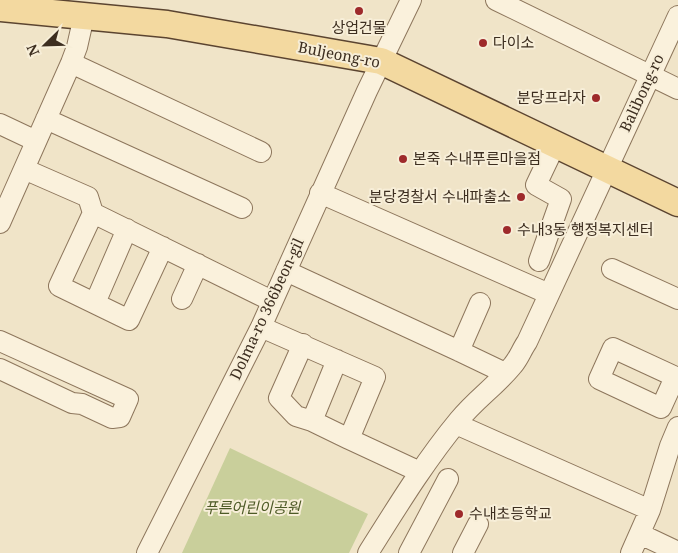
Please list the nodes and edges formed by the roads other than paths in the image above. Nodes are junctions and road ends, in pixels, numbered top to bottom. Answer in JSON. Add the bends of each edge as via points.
{"nodes":[{"id":1,"x":410,"y":0,"type":"edge"},
{"id":2,"x":496,"y":0,"type":"edge"},
{"id":3,"x":0,"y":8,"type":"edge"},
{"id":4,"x":84,"y":16,"type":"junction"},
{"id":5,"x":678,"y":16,"type":"edge"},
{"id":6,"x":381,"y":61,"type":"junction"},
{"id":7,"x":71,"y":63,"type":"junction"},
{"id":8,"x":650,"y":76,"type":"junction"},
{"id":9,"x":678,"y":88,"type":"edge"},
{"id":10,"x":46,"y":119,"type":"junction"},
{"id":11,"x":0,"y":124,"type":"edge"},
{"id":12,"x":36,"y":141,"type":"junction"},
{"id":13,"x":555,"y":145,"type":"junction"},
{"id":14,"x":261,"y":152,"type":"dead end"},
{"id":15,"x":24,"y":169,"type":"junction"},
{"id":16,"x":607,"y":170,"type":"junction"},
{"id":17,"x":6,"y":193,"type":"edge"},
{"id":18,"x":320,"y":193,"type":"junction"},
{"id":19,"x":678,"y":203,"type":"edge"},
{"id":20,"x":242,"y":208,"type":"dead end"},
{"id":21,"x":93,"y":213,"type":"junction"},
{"id":22,"x":0,"y":223,"type":"edge"},
{"id":23,"x":127,"y":229,"type":"junction"},
{"id":24,"x":549,"y":232,"type":"junction"},
{"id":25,"x":572,"y":245,"type":"junction"},
{"id":26,"x":163,"y":247,"type":"junction"},
{"id":27,"x":539,"y":261,"type":"dead end"},
{"id":28,"x":198,"y":264,"type":"junction"},
{"id":29,"x":612,"y":269,"type":"dead end"},
{"id":30,"x":286,"y":271,"type":"junction"},
{"id":31,"x":549,"y":294,"type":"junction"},
{"id":32,"x":678,"y":298,"type":"edge"},
{"id":33,"x":182,"y":299,"type":"dead end"},
{"id":34,"x":272,"y":301,"type":"junction"},
{"id":35,"x":95,"y":303,"type":"junction"},
{"id":36,"x":480,"y":303,"type":"dead end"},
{"id":37,"x":261,"y":327,"type":"junction"},
{"id":38,"x":0,"y":341,"type":"edge"},
{"id":39,"x":302,"y":344,"type":"junction"},
{"id":40,"x":459,"y":351,"type":"junction"},
{"id":41,"x":337,"y":360,"type":"junction"},
{"id":42,"x":0,"y":369,"type":"edge"},
{"id":43,"x":505,"y":373,"type":"junction"},
{"id":44,"x":312,"y":421,"type":"junction"},
{"id":45,"x":456,"y":424,"type":"junction"},
{"id":46,"x":678,"y":427,"type":"edge"},
{"id":47,"x":349,"y":439,"type":"junction"},
{"id":48,"x":674,"y":448,"type":"edge"},
{"id":49,"x":420,"y":472,"type":"junction"},
{"id":50,"x":448,"y":479,"type":"dead end"},
{"id":51,"x":650,"y":510,"type":"junction"},
{"id":52,"x":478,"y":524,"type":"dead end"},
{"id":53,"x":640,"y":534,"type":"junction"},
{"id":54,"x":678,"y":552,"type":"edge"},
{"id":55,"x":147,"y":553,"type":"edge"},
{"id":56,"x":368,"y":553,"type":"edge"},
{"id":57,"x":409,"y":553,"type":"edge"},
{"id":58,"x":463,"y":553,"type":"edge"},
{"id":59,"x":632,"y":553,"type":"edge"}],
"edges":[{"from":1,"to":6,"type":"street","name":"Dolma-ro 366beon-gil"},
{"from":2,"to":8,"type":"street"},
{"from":3,"to":4,"type":"main road","name":"Buljeong-ro"},
{"from":4,"to":6,"type":"main road","name":"Buljeong-ro","via":[[167,24]]},
{"from":4,"to":7,"type":"street"},
{"from":5,"to":8,"type":"street","name":"Balibong-ro"},
{"from":6,"to":13,"type":"main road","name":"Buljeong-ro"},
{"from":6,"to":18,"type":"street","name":"Dolma-ro 366beon-gil"},
{"from":7,"to":10,"type":"street"},
{"from":7,"to":14,"type":"street"},
{"from":8,"to":9,"type":"street"},
{"from":8,"to":16,"type":"street","name":"Balibong-ro"},
{"from":10,"to":12,"type":"street"},
{"from":10,"to":20,"type":"street"},
{"from":11,"to":12,"type":"street"},
{"from":12,"to":15,"type":"street"},
{"from":13,"to":16,"type":"main road","name":"Buljeong-ro"},
{"from":13,"to":24,"type":"street","via":[[536,185],[561,199]]},
{"from":15,"to":17,"type":"street"},
{"from":15,"to":21,"type":"street","via":[[88,197]]},
{"from":16,"to":19,"type":"main road","name":"Buljeong-ro"},
{"from":16,"to":25,"type":"street","name":"Balibong-ro"},
{"from":17,"to":22,"type":"street"},
{"from":18,"to":30,"type":"street","name":"Dolma-ro 366beon-gil"},
{"from":18,"to":31,"type":"street"},
{"from":21,"to":23,"type":"street"},
{"from":21,"to":35,"type":"street","via":[[59,286]]},
{"from":23,"to":26,"type":"street"},
{"from":23,"to":35,"type":"street"},
{"from":24,"to":25,"type":"street"},
{"from":24,"to":27,"type":"street"},
{"from":25,"to":31,"type":"street","name":"Balibong-ro"},
{"from":26,"to":28,"type":"street"},
{"from":26,"to":35,"type":"street","via":[[129,320]]},
{"from":28,"to":33,"type":"street"},
{"from":28,"to":34,"type":"street"},
{"from":29,"to":32,"type":"street"},
{"from":30,"to":34,"type":"street","name":"Dolma-ro 366beon-gil"},
{"from":30,"to":40,"type":"street"},
{"from":31,"to":43,"type":"street","name":"Balibong-ro","via":[[527,342]]},
{"from":34,"to":37,"type":"street","name":"Dolma-ro 366beon-gil"},
{"from":36,"to":40,"type":"street"},
{"from":37,"to":39,"type":"street"},
{"from":37,"to":55,"type":"street","name":"Dolma-ro 366beon-gil"},
{"from":38,"to":42,"type":"street","via":[[128,399],[120,417],[112,418]]},
{"from":39,"to":41,"type":"street"},
{"from":39,"to":44,"type":"street","via":[[279,398],[296,416]]},
{"from":40,"to":43,"type":"street"},
{"from":41,"to":44,"type":"street"},
{"from":41,"to":47,"type":"street","via":[[375,377]]},
{"from":43,"to":45,"type":"street","name":"Balibong-ro"},
{"from":44,"to":47,"type":"street"},
{"from":45,"to":49,"type":"street","name":"Balibong-ro"},
{"from":45,"to":51,"type":"street"},
{"from":46,"to":48,"type":"street"},
{"from":47,"to":49,"type":"street"},
{"from":48,"to":51,"type":"street"},
{"from":49,"to":56,"type":"street","name":"Balibong-ro"},
{"from":50,"to":57,"type":"street"},
{"from":51,"to":53,"type":"street"},
{"from":52,"to":58,"type":"street"},
{"from":53,"to":54,"type":"street"},
{"from":53,"to":59,"type":"street"}]}
